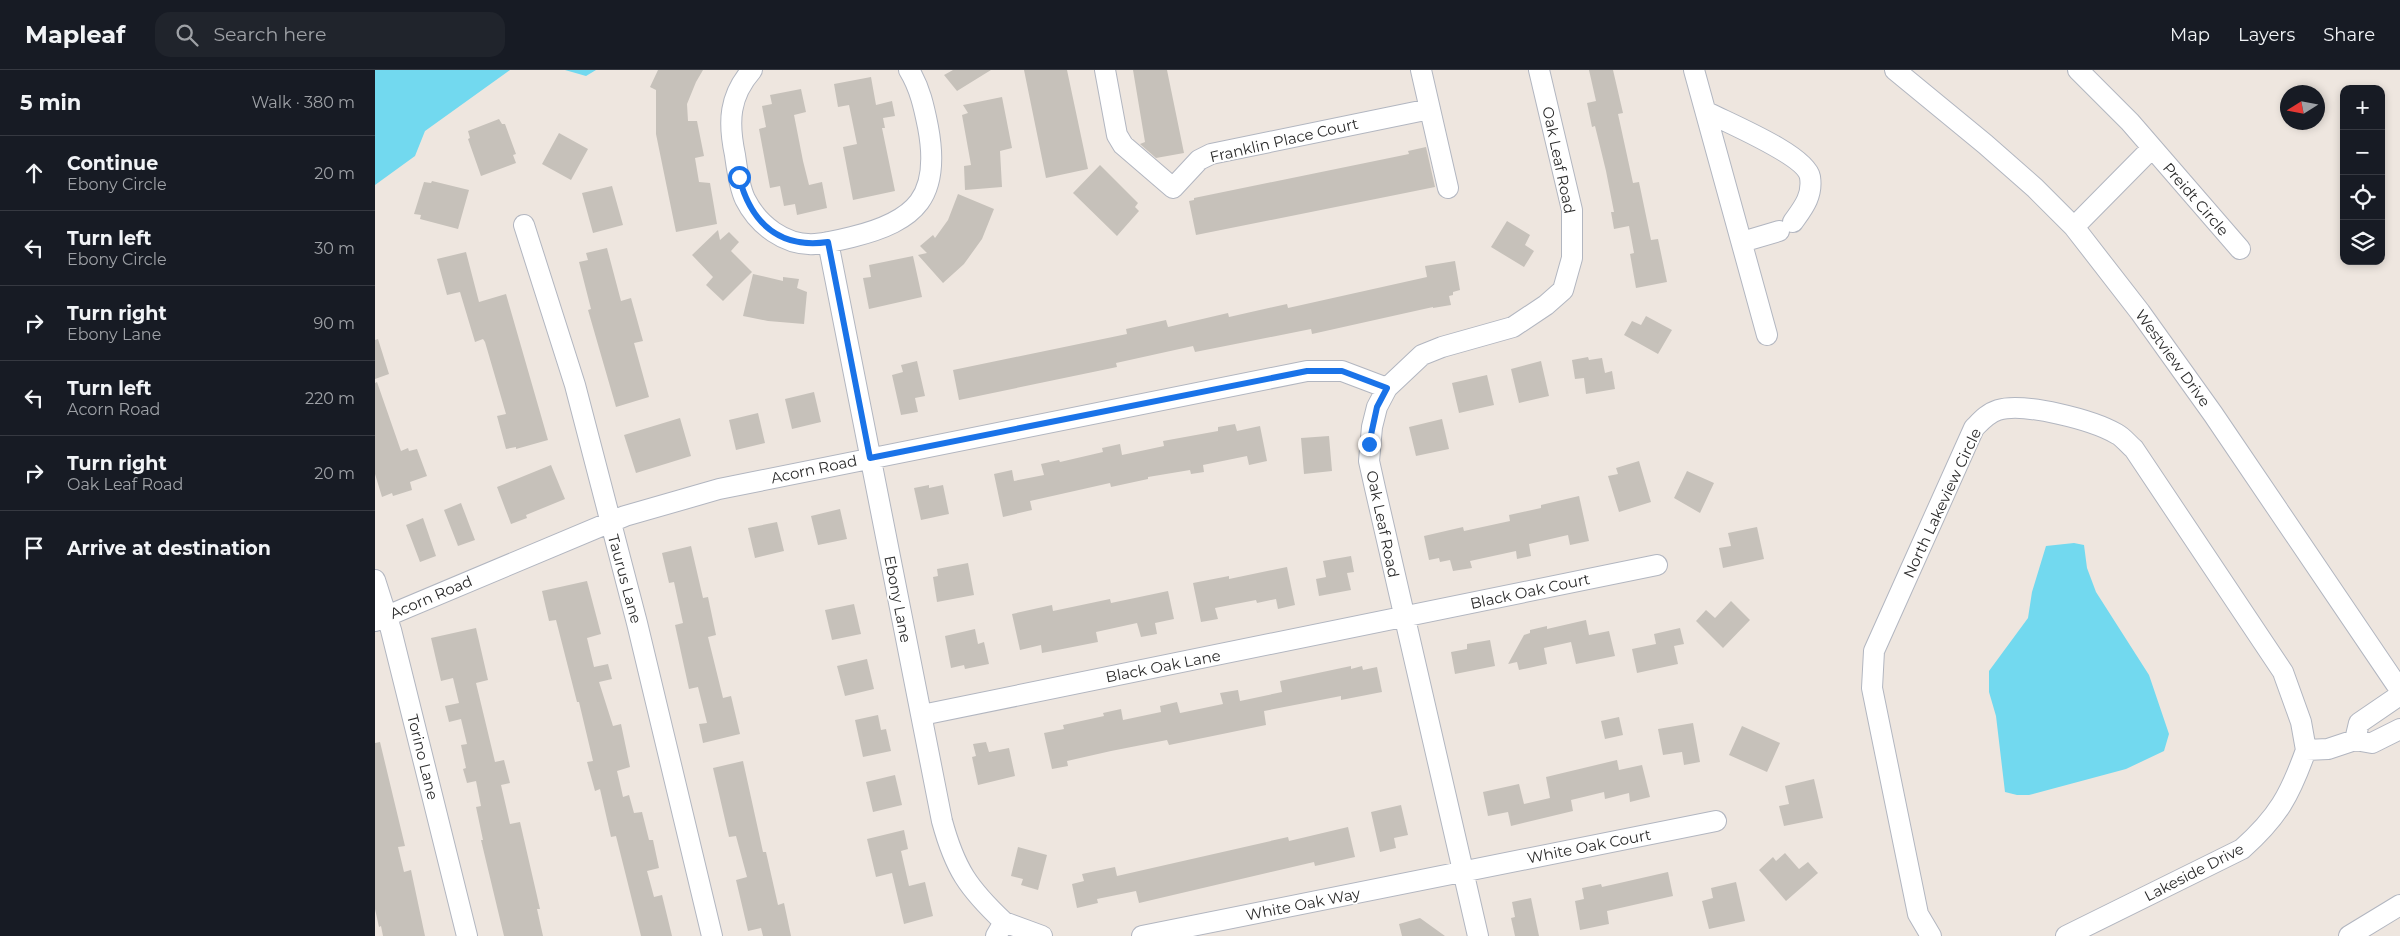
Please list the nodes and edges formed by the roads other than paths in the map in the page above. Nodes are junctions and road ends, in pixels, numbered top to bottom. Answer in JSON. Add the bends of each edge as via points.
{"nodes":[{"id":1,"x":752,"y":70,"type":"edge"},
{"id":2,"x":909,"y":70,"type":"edge"},
{"id":3,"x":1105,"y":70,"type":"edge"},
{"id":4,"x":1421,"y":70,"type":"edge"},
{"id":5,"x":1539,"y":70,"type":"edge"},
{"id":6,"x":1694,"y":70,"type":"edge"},
{"id":7,"x":1895,"y":70,"type":"edge"},
{"id":8,"x":2078,"y":70,"type":"edge"},
{"id":9,"x":1430,"y":109,"type":"junction"},
{"id":10,"x":1707,"y":112,"type":"junction"},
{"id":11,"x":2152,"y":148,"type":"junction"},
{"id":12,"x":1448,"y":188,"type":"dead end"},
{"id":13,"x":524,"y":226,"type":"dead end"},
{"id":14,"x":2074,"y":227,"type":"junction"},
{"id":15,"x":828,"y":242,"type":"junction"},
{"id":16,"x":1742,"y":242,"type":"junction"},
{"id":17,"x":2240,"y":249,"type":"dead end"},
{"id":18,"x":1767,"y":335,"type":"dead end"},
{"id":19,"x":1387,"y":388,"type":"junction"},
{"id":20,"x":870,"y":458,"type":"junction"},
{"id":21,"x":611,"y":522,"type":"junction"},
{"id":22,"x":1657,"y":565,"type":"dead end"},
{"id":23,"x":375,"y":580,"type":"edge"},
{"id":24,"x":1404,"y":618,"type":"junction"},
{"id":25,"x":381,"y":619,"type":"edge"},
{"id":26,"x":2400,"y":690,"type":"edge"},
{"id":27,"x":2400,"y":694,"type":"edge"},
{"id":28,"x":922,"y":715,"type":"junction"},
{"id":29,"x":2400,"y":729,"type":"edge"},
{"id":30,"x":2355,"y":740,"type":"junction"},
{"id":31,"x":2306,"y":750,"type":"junction"},
{"id":32,"x":1716,"y":821,"type":"dead end"},
{"id":33,"x":1463,"y":872,"type":"junction"},
{"id":34,"x":2400,"y":905,"type":"edge"},
{"id":35,"x":1000,"y":929,"type":"edge"},
{"id":36,"x":1208,"y":930,"type":"edge"},
{"id":37,"x":467,"y":936,"type":"edge"},
{"id":38,"x":712,"y":936,"type":"edge"},
{"id":39,"x":1042,"y":936,"type":"edge"},
{"id":40,"x":1142,"y":936,"type":"edge"},
{"id":41,"x":1477,"y":936,"type":"edge"},
{"id":42,"x":1931,"y":936,"type":"edge"},
{"id":43,"x":2066,"y":936,"type":"edge"},
{"id":44,"x":2349,"y":936,"type":"edge"}],
"edges":[{"from":1,"to":15,"type":"street","via":[[740,85],[730,119],[731,138],[745,198],[767,228],[783,238],[801,244]]},
{"from":2,"to":15,"type":"street","via":[[917,84],[925,113],[932,156],[933,169],[920,202],[895,224]]},
{"from":3,"to":9,"type":"street","name":"Franklin Place Court","via":[[1117,135],[1123,145],[1173,188],[1199,160],[1211,154]]},
{"from":4,"to":9,"type":"street"},
{"from":5,"to":19,"type":"street","name":"Oak Leaf Road","via":[[1572,210],[1572,258],[1563,290],[1546,306],[1513,327],[1422,355]]},
{"from":6,"to":10,"type":"street"},
{"from":7,"to":14,"type":"street","name":"Westview Drive","via":[[1985,144]]},
{"from":8,"to":11,"type":"street","name":"Preidt Circle"},
{"from":9,"to":12,"type":"street"},
{"from":10,"to":16,"type":"street"},
{"from":10,"to":16,"type":"street","via":[[1779,147],[1799,161],[1810,176],[1808,201],[1786,227]]},
{"from":11,"to":14,"type":"street","name":"Preidt Circle"},
{"from":11,"to":17,"type":"street","name":"Preidt Circle"},
{"from":13,"to":21,"type":"street","name":"Taurus Lane","via":[[575,385]]},
{"from":14,"to":26,"type":"street","name":"Westview Drive","via":[[2213,414]]},
{"from":15,"to":20,"type":"street","name":"Ebony Lane"},
{"from":16,"to":18,"type":"street"},
{"from":19,"to":20,"type":"street","name":"Acorn Road","via":[[1342,371],[1307,371]]},
{"from":19,"to":24,"type":"street","name":"Oak Leaf Road","via":[[1372,426],[1369,462]]},
{"from":20,"to":21,"type":"street","name":"Acorn Road","via":[[719,489]]},
{"from":20,"to":28,"type":"street","name":"Ebony Lane"},
{"from":21,"to":25,"type":"street","name":"Acorn Road"},
{"from":21,"to":38,"type":"street","name":"Taurus Lane"},
{"from":22,"to":24,"type":"street","name":"Black Oak Court"},
{"from":23,"to":25,"type":"street","name":"Torino Lane"},
{"from":24,"to":28,"type":"street","name":"Black Oak Lane"},
{"from":24,"to":33,"type":"street","name":"Oak Leaf Road"},
{"from":25,"to":37,"type":"street","name":"Torino Lane"},
{"from":27,"to":30,"type":"street","via":[[2359,723]]},
{"from":28,"to":35,"type":"street","name":"Ebony Lane","via":[[950,849],[963,875]]},
{"from":29,"to":30,"type":"street","via":[[2372,743]]},
{"from":30,"to":31,"type":"street","via":[[2328,749]]},
{"from":31,"to":42,"type":"street","name":"North Lakeview Circle","via":[[2301,722],[2283,672],[2133,449],[2118,434],[2093,423],[2028,408],[1997,410],[1974,428],[1874,651],[1872,688],[1919,914]]},
{"from":31,"to":43,"type":"street","name":"Lakeside Drive","via":[[2292,790],[2278,812],[2242,849]]},
{"from":32,"to":33,"type":"street","name":"White Oak Court"},
{"from":33,"to":36,"type":"street","name":"White Oak Way"},
{"from":33,"to":41,"type":"street","name":"Oak Leaf Road"},
{"from":34,"to":44,"type":"street"},
{"from":35,"to":39,"type":"street"},
{"from":36,"to":40,"type":"street","name":"White Oak Way"}]}
